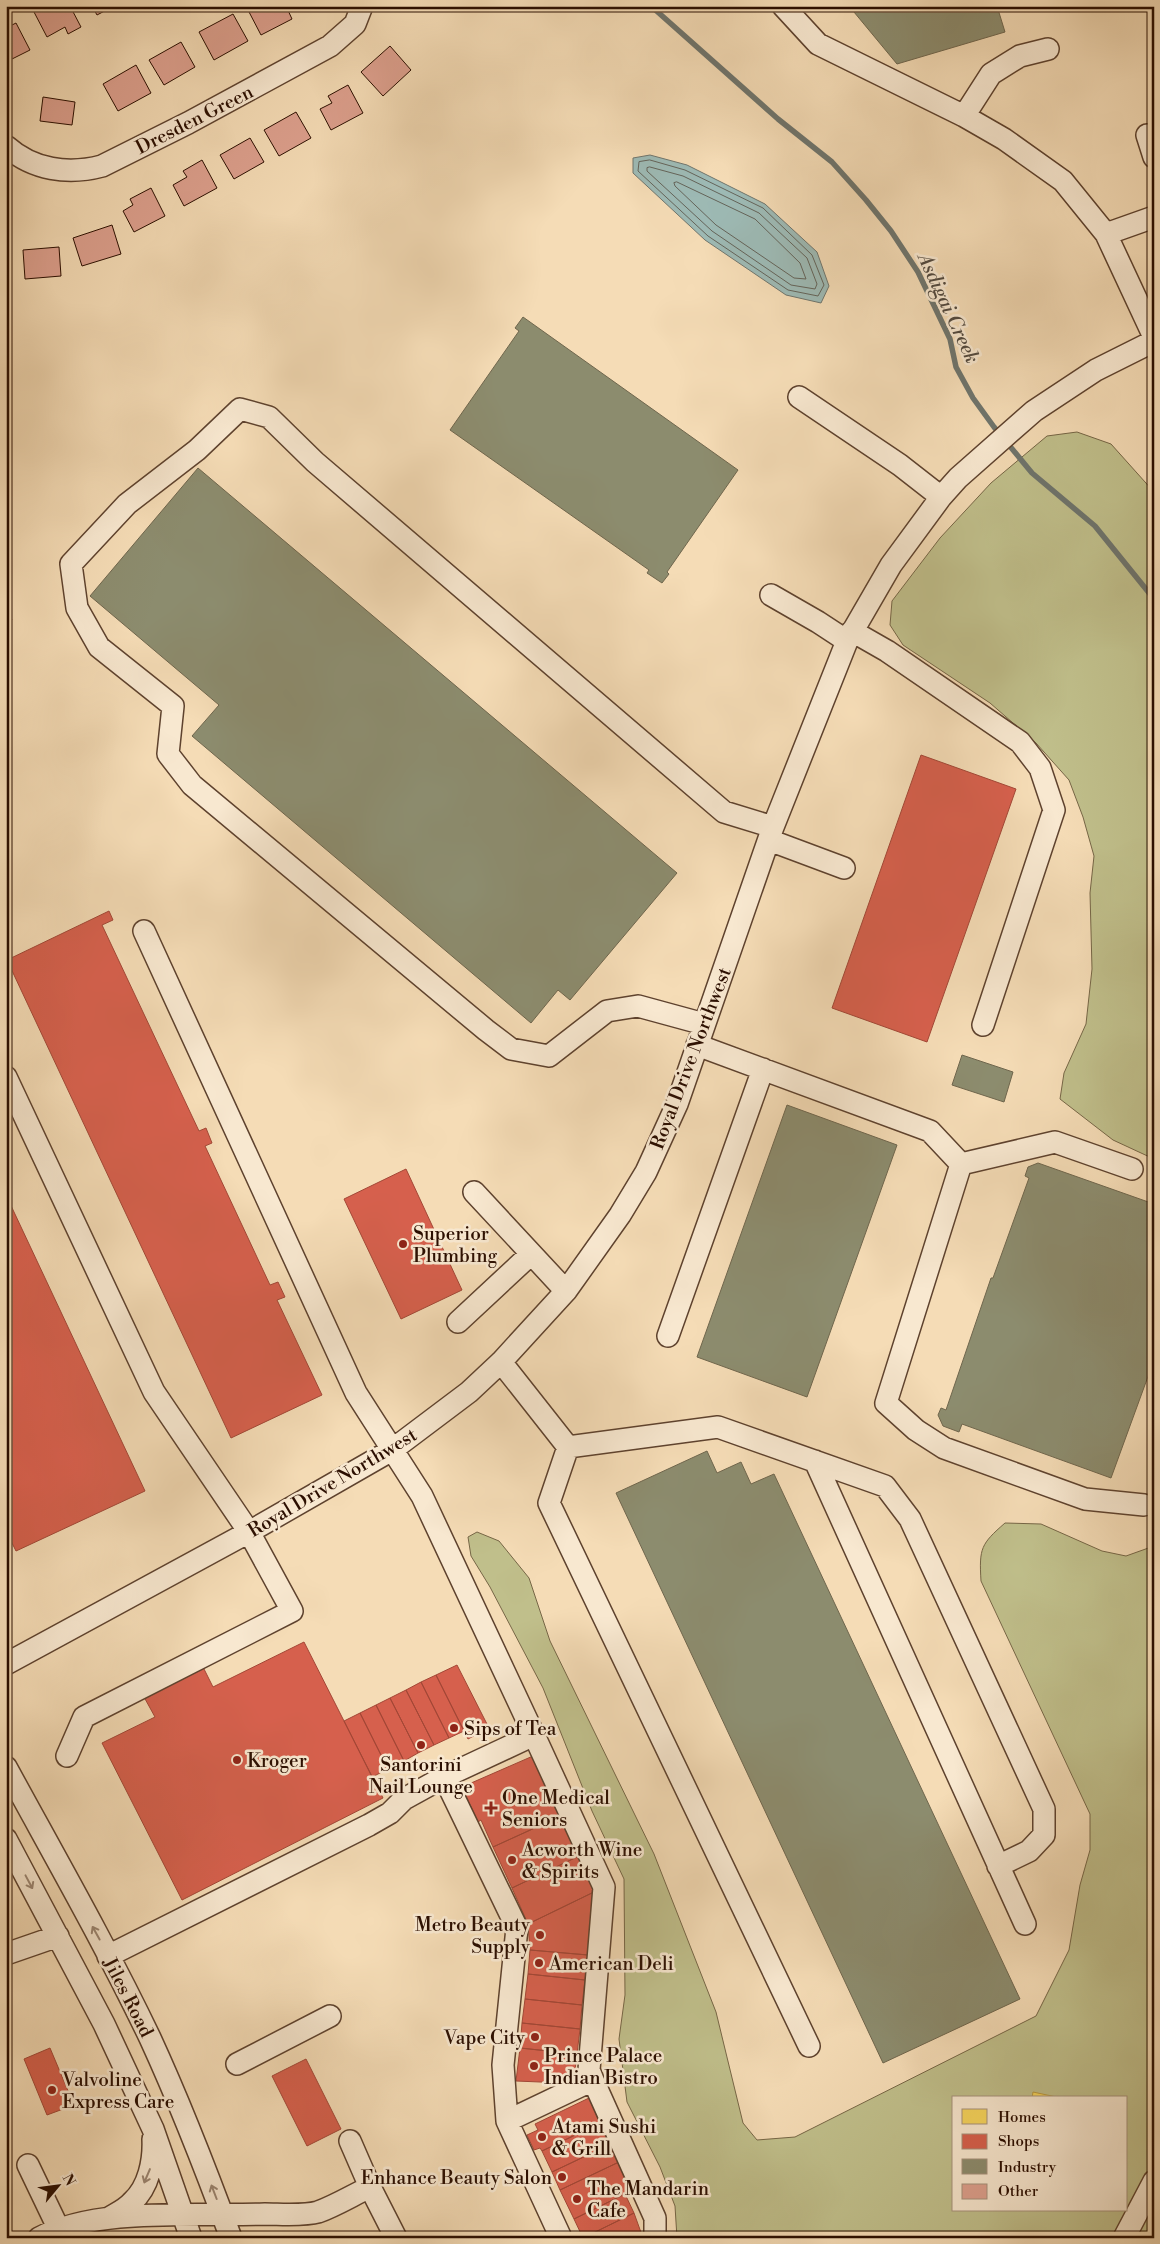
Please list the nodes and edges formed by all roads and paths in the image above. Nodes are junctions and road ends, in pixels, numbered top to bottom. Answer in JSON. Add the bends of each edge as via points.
{"nodes":[{"id":1,"x":362,"y":6,"type":"edge"},
{"id":2,"x":783,"y":6,"type":"edge"},
{"id":3,"x":1048,"y":49,"type":"dead end"},
{"id":4,"x":964,"y":116,"type":"junction"},
{"id":5,"x":1147,"y":135,"type":"dead end"},
{"id":6,"x":6,"y":146,"type":"edge"},
{"id":7,"x":1154,"y":157,"type":"edge"},
{"id":8,"x":1154,"y":217,"type":"edge"},
{"id":9,"x":1106,"y":234,"type":"junction"},
{"id":10,"x":1154,"y":339,"type":"edge"},
{"id":11,"x":799,"y":397,"type":"dead end"},
{"id":12,"x":941,"y":497,"type":"junction"},
{"id":13,"x":771,"y":595,"type":"dead end"},
{"id":14,"x":850,"y":636,"type":"junction"},
{"id":15,"x":771,"y":833,"type":"junction"},
{"id":16,"x":844,"y":868,"type":"dead end"},
{"id":17,"x":144,"y":931,"type":"dead end"},
{"id":18,"x":704,"y":1024,"type":"junction"},
{"id":19,"x":983,"y":1025,"type":"dead end"},
{"id":20,"x":696,"y":1045,"type":"junction"},
{"id":21,"x":763,"y":1069,"type":"junction"},
{"id":22,"x":6,"y":1077,"type":"edge"},
{"id":23,"x":961,"y":1164,"type":"junction"},
{"id":24,"x":1132,"y":1169,"type":"dead end"},
{"id":25,"x":474,"y":1192,"type":"dead end"},
{"id":26,"x":531,"y":1254,"type":"junction"},
{"id":27,"x":566,"y":1291,"type":"junction"},
{"id":28,"x":458,"y":1322,"type":"dead end"},
{"id":29,"x":668,"y":1336,"type":"dead end"},
{"id":30,"x":501,"y":1362,"type":"junction"},
{"id":31,"x":568,"y":1447,"type":"junction"},
{"id":32,"x":392,"y":1450,"type":"junction"},
{"id":33,"x":815,"y":1461,"type":"junction"},
{"id":34,"x":1144,"y":1505,"type":"dead end"},
{"id":35,"x":249,"y":1532,"type":"junction"},
{"id":36,"x":6,"y":1664,"type":"edge"},
{"id":37,"x":534,"y":1735,"type":"junction"},
{"id":38,"x":67,"y":1756,"type":"dead end"},
{"id":39,"x":6,"y":1767,"type":"edge"},
{"id":40,"x":444,"y":1777,"type":"junction"},
{"id":41,"x":6,"y":1839,"type":"edge"},
{"id":42,"x":998,"y":1866,"type":"junction"},
{"id":43,"x":1025,"y":1924,"type":"dead end"},
{"id":44,"x":58,"y":1936,"type":"junction"},
{"id":45,"x":6,"y":1954,"type":"edge"},
{"id":46,"x":108,"y":1956,"type":"junction"},
{"id":47,"x":330,"y":2016,"type":"dead end"},
{"id":48,"x":809,"y":2046,"type":"dead end"},
{"id":49,"x":236,"y":2064,"type":"dead end"},
{"id":50,"x":593,"y":2080,"type":"junction"},
{"id":51,"x":507,"y":2121,"type":"junction"},
{"id":52,"x":153,"y":2129,"type":"junction"},
{"id":53,"x":350,"y":2140,"type":"dead end"},
{"id":54,"x":28,"y":2166,"type":"dead end"},
{"id":55,"x":1154,"y":2181,"type":"edge"},
{"id":56,"x":370,"y":2187,"type":"junction"},
{"id":57,"x":183,"y":2215,"type":"junction"},
{"id":58,"x":223,"y":2216,"type":"junction"},
{"id":59,"x":108,"y":2218,"type":"junction"},
{"id":60,"x":60,"y":2233,"type":"edge"},
{"id":61,"x":39,"y":2238,"type":"edge"},
{"id":62,"x":191,"y":2238,"type":"edge"},
{"id":63,"x":230,"y":2238,"type":"edge"},
{"id":64,"x":396,"y":2238,"type":"edge"},
{"id":65,"x":561,"y":2238,"type":"edge"},
{"id":66,"x":655,"y":2238,"type":"edge"},
{"id":67,"x":1124,"y":2238,"type":"edge"}],
"edges":[{"from":1,"to":6,"type":"street","name":"Dresden Green","via":[[355,24],[330,46],[102,166],[66,171],[43,167]]},
{"from":2,"to":4,"type":"street","via":[[818,44]]},
{"from":3,"to":4,"type":"street","via":[[1020,56],[991,74]]},
{"from":4,"to":9,"type":"street","via":[[1004,138],[1063,181]]},
{"from":5,"to":7,"type":"street"},
{"from":8,"to":9,"type":"street"},
{"from":9,"to":10,"type":"street"},
{"from":10,"to":12,"type":"street","name":"Royal Drive Northwest","via":[[1096,370],[1034,411]]},
{"from":11,"to":12,"type":"street","via":[[900,465]]},
{"from":12,"to":14,"type":"street","name":"Royal Drive Northwest","via":[[890,565]]},
{"from":13,"to":14,"type":"street"},
{"from":14,"to":15,"type":"street","name":"Royal Drive Northwest"},
{"from":14,"to":19,"type":"street","via":[[887,651],[1020,742],[1040,768],[1054,810]]},
{"from":15,"to":16,"type":"street"},
{"from":15,"to":18,"type":"street","name":"Royal Drive Northwest"},
{"from":15,"to":18,"type":"street","via":[[724,812],[315,462],[269,417],[240,409],[197,450],[127,504],[71,564],[77,608],[99,647],[173,706],[168,754],[192,785],[511,1049],[549,1056],[607,1011],[638,1006]]},
{"from":17,"to":32,"type":"street","via":[[356,1393]]},
{"from":18,"to":20,"type":"street","name":"Royal Drive Northwest"},
{"from":20,"to":21,"type":"street"},
{"from":20,"to":27,"type":"street","name":"Royal Drive Northwest","via":[[677,1104],[646,1172]]},
{"from":21,"to":23,"type":"street","via":[[930,1131]]},
{"from":21,"to":29,"type":"street"},
{"from":22,"to":35,"type":"street","via":[[154,1392]]},
{"from":23,"to":24,"type":"street","via":[[1055,1142]]},
{"from":23,"to":34,"type":"street","via":[[886,1403],[916,1430],[944,1448],[1085,1499]]},
{"from":25,"to":26,"type":"street"},
{"from":26,"to":27,"type":"street"},
{"from":26,"to":28,"type":"street"},
{"from":27,"to":30,"type":"street","name":"Royal Drive Northwest"},
{"from":30,"to":31,"type":"street"},
{"from":30,"to":32,"type":"street","name":"Royal Drive Northwest","via":[[469,1392]]},
{"from":31,"to":33,"type":"street","via":[[718,1427]]},
{"from":31,"to":48,"type":"street","via":[[549,1503]]},
{"from":32,"to":35,"type":"street","name":"Royal Drive Northwest"},
{"from":32,"to":37,"type":"street","via":[[422,1496]]},
{"from":33,"to":42,"type":"street"},
{"from":33,"to":42,"type":"street","via":[[885,1486],[910,1519],[1044,1809],[1044,1835],[1029,1851]]},
{"from":35,"to":36,"type":"street","name":"Royal Drive Northwest"},
{"from":35,"to":38,"type":"street","via":[[292,1611],[84,1717]]},
{"from":37,"to":40,"type":"street"},
{"from":37,"to":50,"type":"street","via":[[604,1887],[589,2070]]},
{"from":46,"to":39,"type":"street","name":"Jiles Road","one_way":true},
{"from":40,"to":46,"type":"street","via":[[369,1825]]},
{"from":40,"to":51,"type":"street","via":[[517,1928],[503,2065]]},
{"from":41,"to":44,"type":"street","name":"Jiles Road","one_way":true},
{"from":42,"to":43,"type":"street"},
{"from":44,"to":45,"type":"street"},
{"from":44,"to":52,"type":"street","name":"Jiles Road"},
{"from":58,"to":46,"type":"street","name":"Jiles Road","one_way":true,"via":[[150,2040]]},
{"from":47,"to":49,"type":"street"},
{"from":50,"to":51,"type":"street"},
{"from":50,"to":66,"type":"street","via":[[655,2218]]},
{"from":51,"to":65,"type":"street"},
{"from":52,"to":57,"type":"street","name":"Jiles Road"},
{"from":52,"to":59,"type":"street","one_way":true,"via":[[154,2157],[148,2175],[133,2202]]},
{"from":53,"to":56,"type":"street"},
{"from":54,"to":60,"type":"street"},
{"from":55,"to":67,"type":"street"},
{"from":56,"to":58,"type":"street","via":[[317,2212]]},
{"from":56,"to":64,"type":"street"},
{"from":57,"to":58,"type":"street"},
{"from":57,"to":59,"type":"street"},
{"from":57,"to":62,"type":"street","name":"Jiles Road"},
{"from":58,"to":63,"type":"street","name":"Jiles Road"},
{"from":59,"to":60,"type":"street"},
{"from":60,"to":61,"type":"street"}]}
